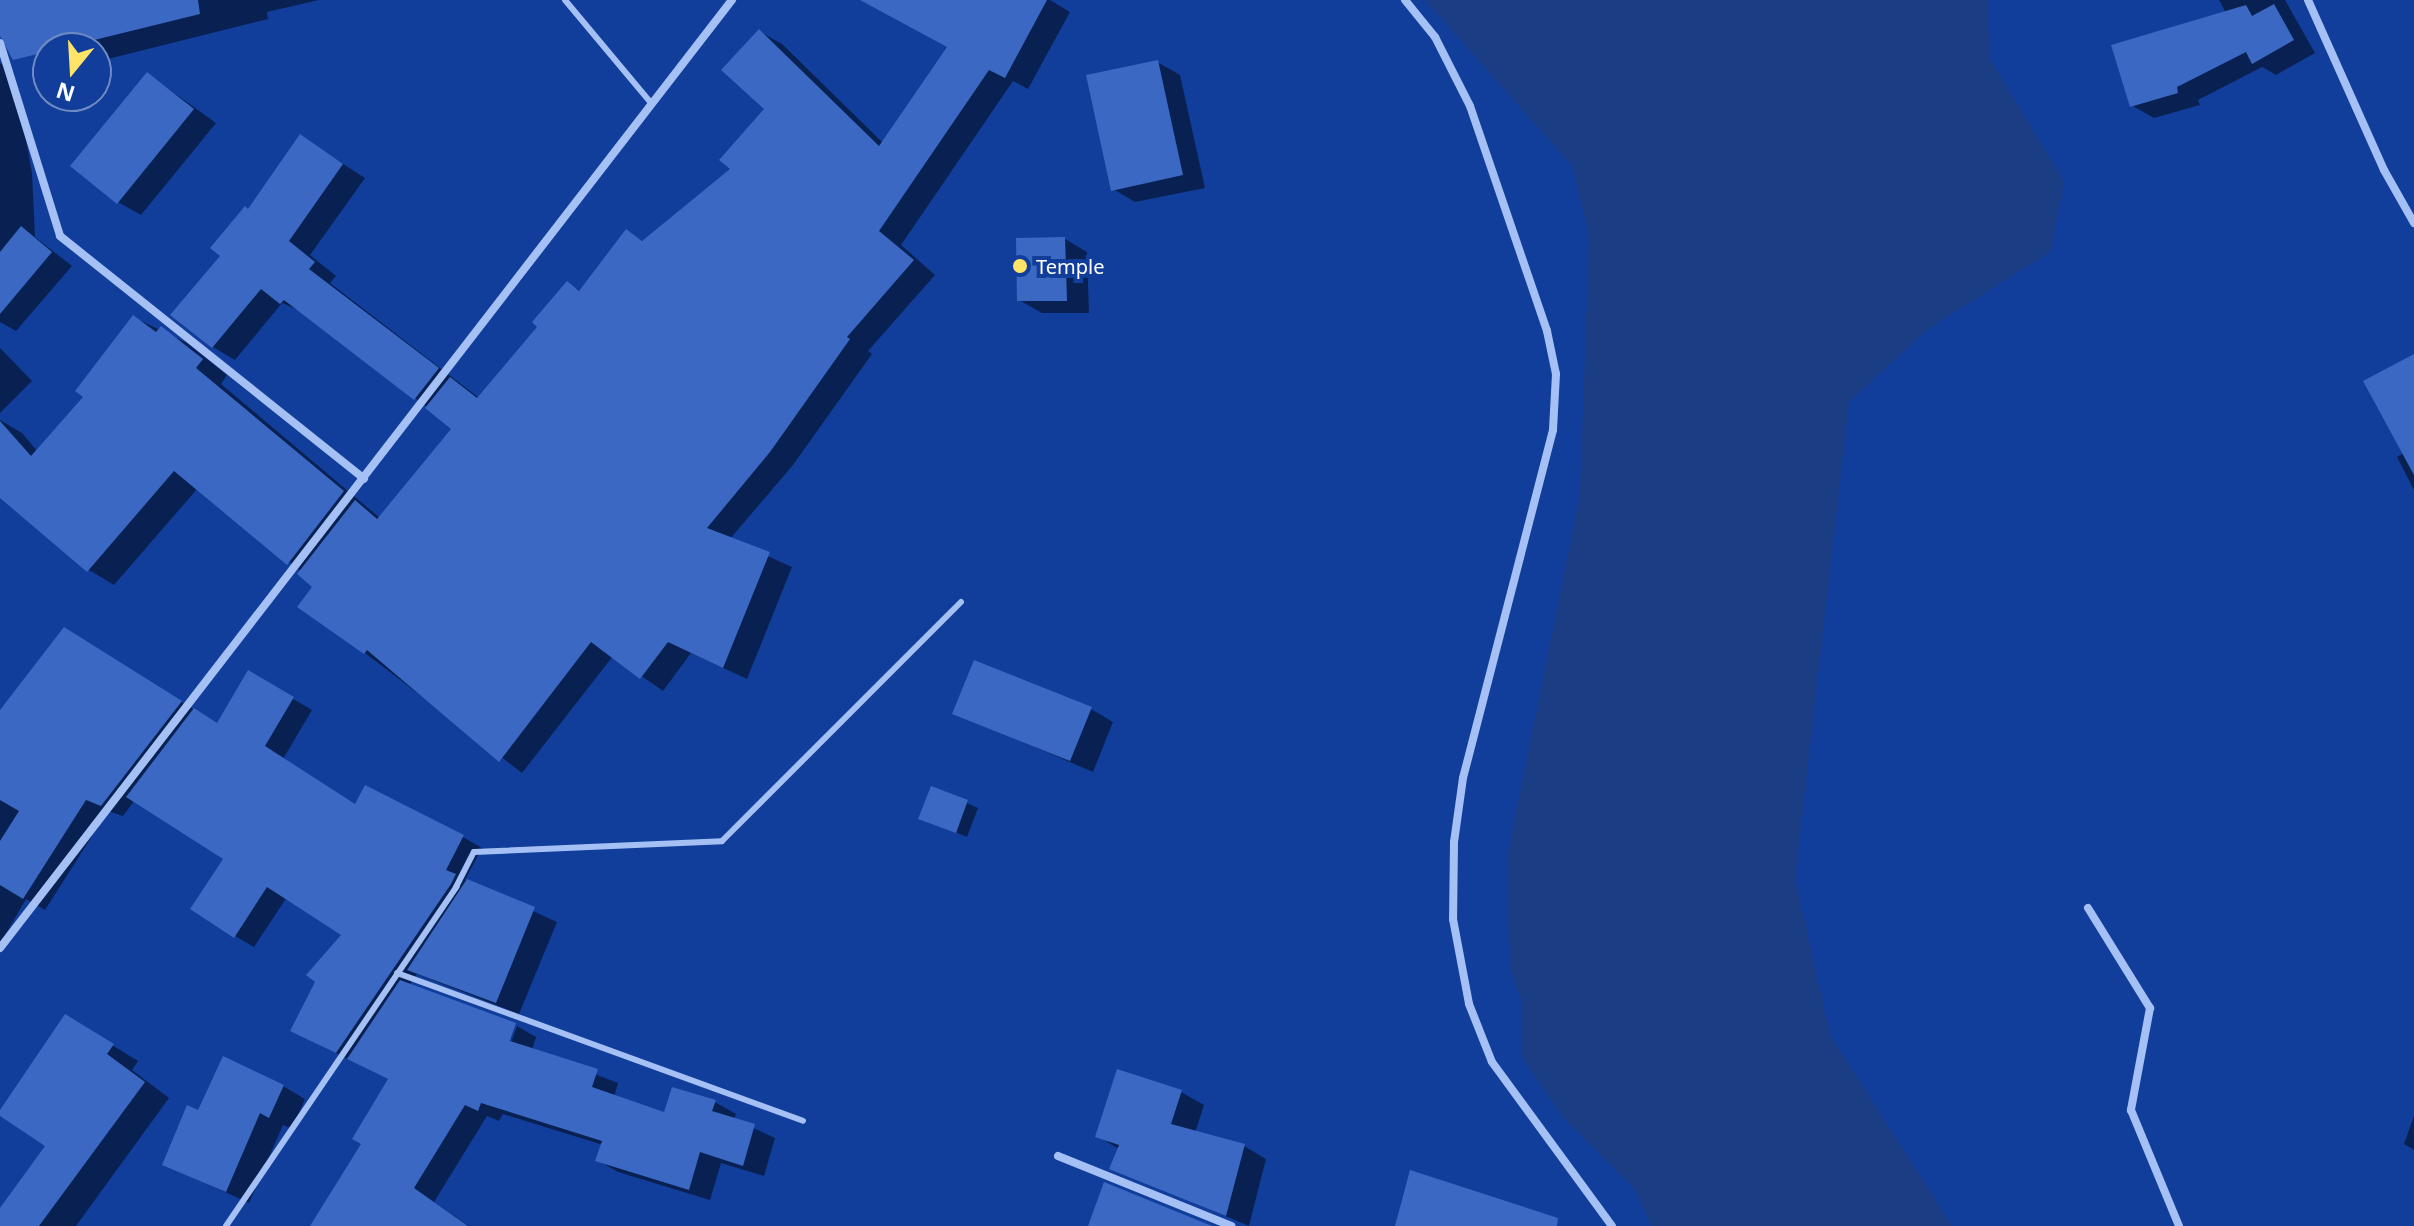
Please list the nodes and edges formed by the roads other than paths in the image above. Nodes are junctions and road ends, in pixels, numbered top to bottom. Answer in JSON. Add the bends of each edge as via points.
{"nodes":[{"id":1,"x":565,"y":0,"type":"edge"},
{"id":2,"x":732,"y":0,"type":"edge"},
{"id":3,"x":1405,"y":0,"type":"edge"},
{"id":4,"x":2308,"y":0,"type":"edge"},
{"id":5,"x":0,"y":43,"type":"edge"},
{"id":6,"x":651,"y":103,"type":"junction"},
{"id":7,"x":2414,"y":223,"type":"edge"},
{"id":8,"x":364,"y":479,"type":"junction"},
{"id":9,"x":961,"y":602,"type":"dead end"},
{"id":10,"x":2088,"y":908,"type":"dead end"},
{"id":11,"x":0,"y":948,"type":"edge"},
{"id":12,"x":397,"y":973,"type":"junction"},
{"id":13,"x":803,"y":1121,"type":"dead end"},
{"id":14,"x":1058,"y":1156,"type":"dead end"},
{"id":15,"x":226,"y":1226,"type":"edge"},
{"id":16,"x":1231,"y":1226,"type":"edge"},
{"id":17,"x":1612,"y":1226,"type":"edge"},
{"id":18,"x":2179,"y":1226,"type":"edge"}],
"edges":[{"from":1,"to":6,"type":"lane"},
{"from":2,"to":6,"type":"street"},
{"from":3,"to":17,"type":"street","via":[[1435,37],[1470,106],[1547,331],[1556,374],[1553,430],[1463,778],[1454,842],[1453,919],[1469,1004],[1492,1062]]},
{"from":4,"to":7,"type":"street","via":[[2384,170]]},
{"from":5,"to":8,"type":"street","via":[[60,236]]},
{"from":6,"to":8,"type":"street"},
{"from":8,"to":11,"type":"street"},
{"from":9,"to":12,"type":"lane","via":[[722,841],[474,852]]},
{"from":10,"to":18,"type":"street","via":[[2150,1008],[2131,1110]]},
{"from":12,"to":13,"type":"lane"},
{"from":12,"to":15,"type":"lane"},
{"from":14,"to":16,"type":"street"}]}
